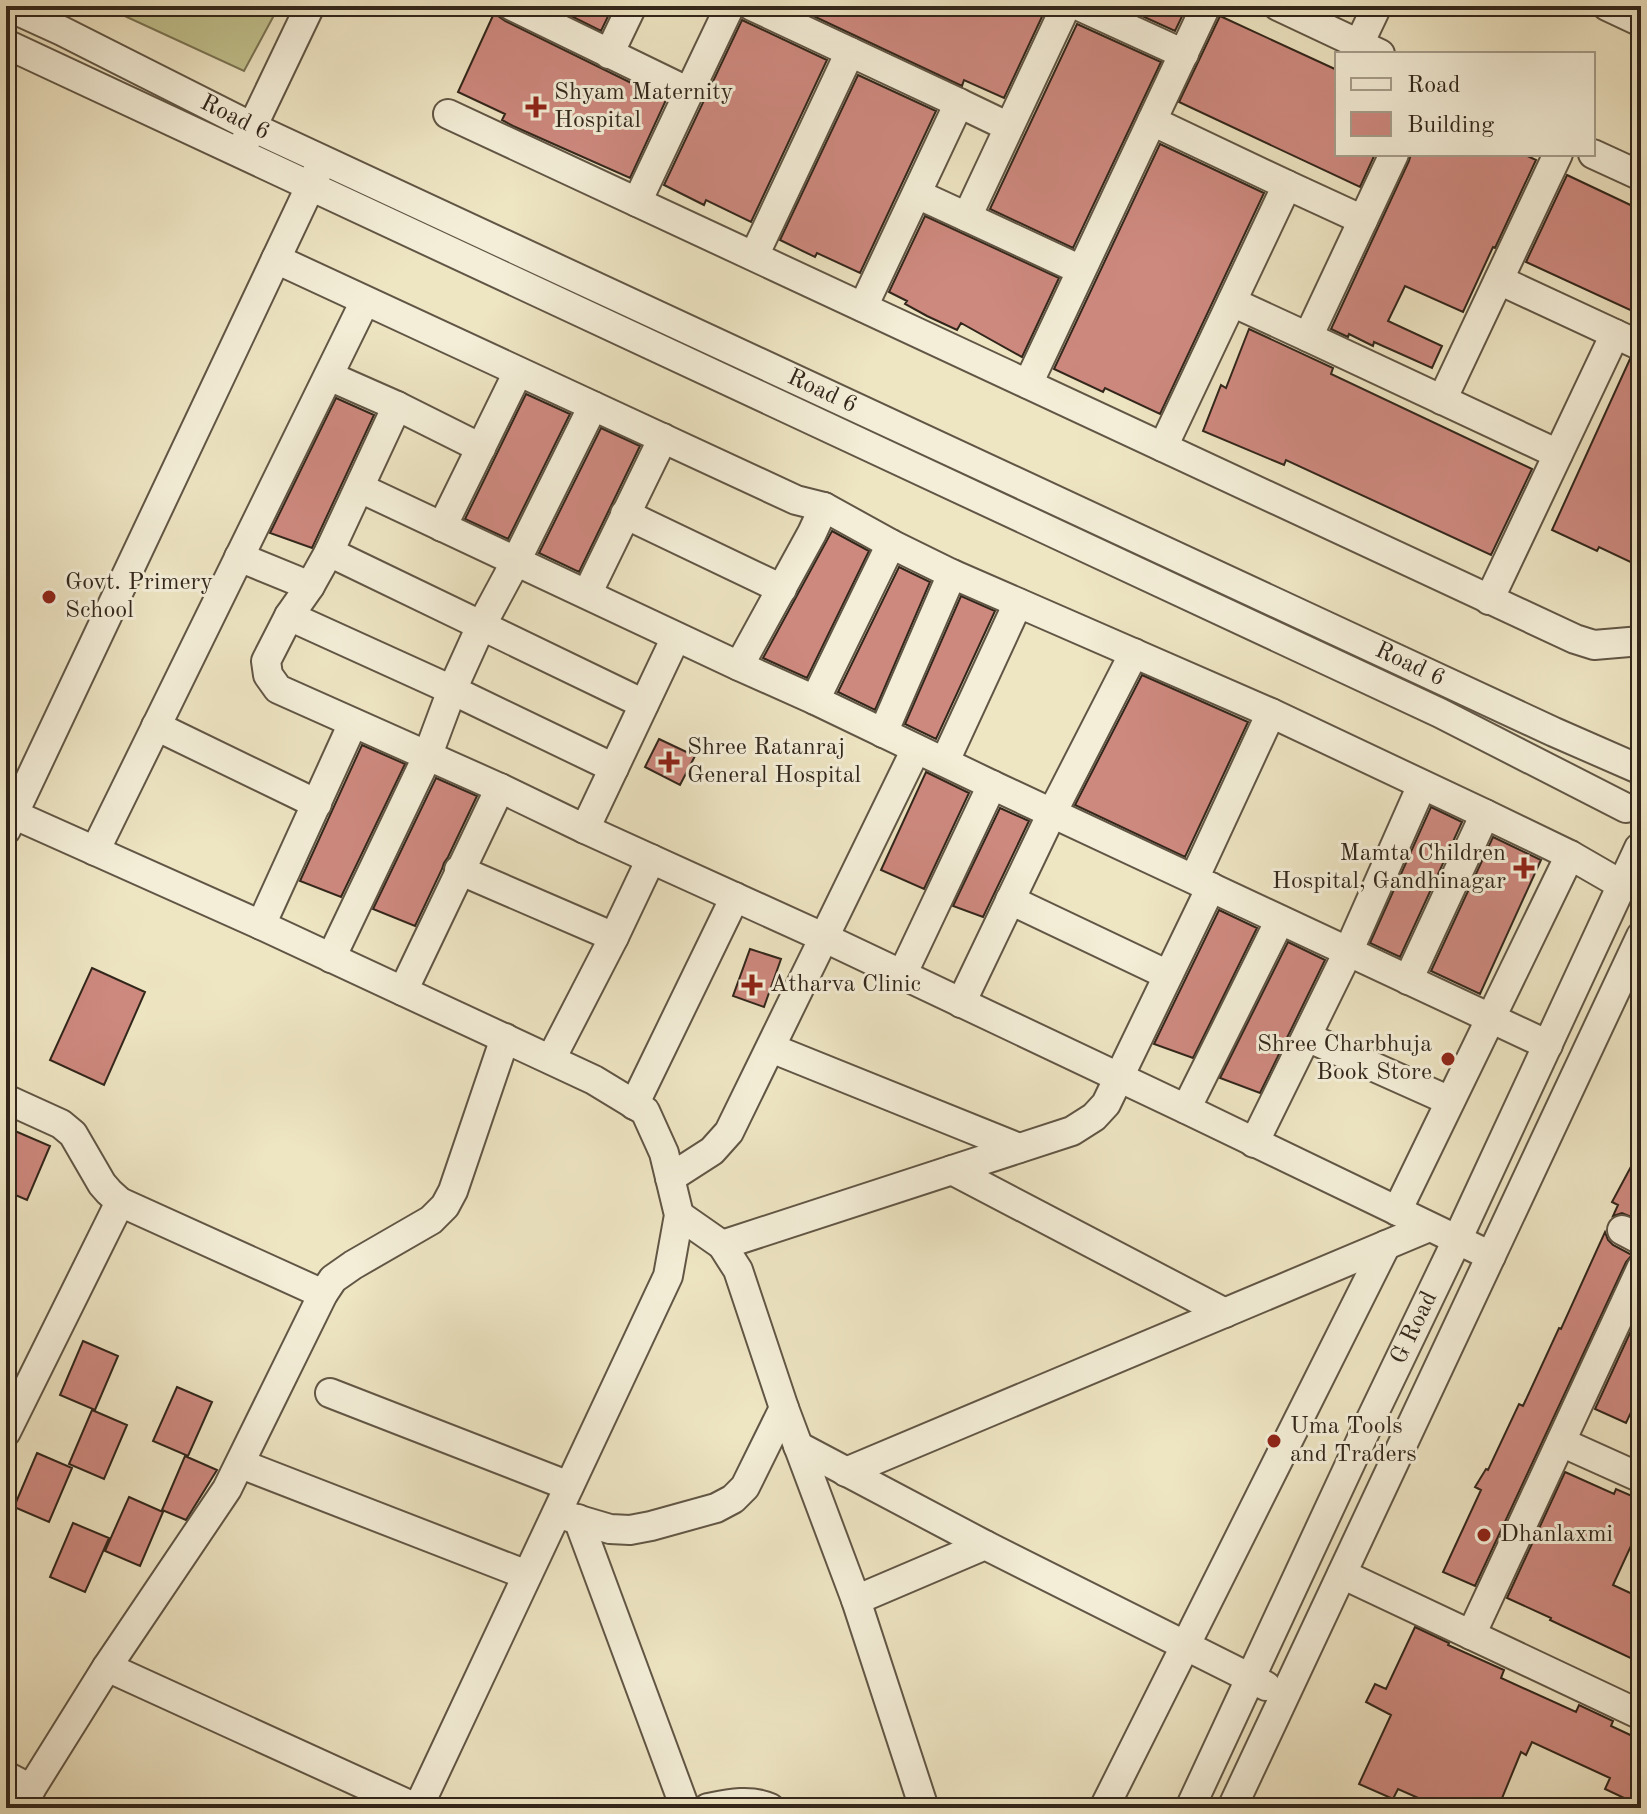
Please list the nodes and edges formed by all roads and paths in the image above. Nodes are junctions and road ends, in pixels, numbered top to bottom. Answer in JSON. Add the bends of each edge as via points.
{"nodes":[{"id":1,"x":7,"y":6,"type":"edge"},
{"id":2,"x":310,"y":6,"type":"edge"},
{"id":3,"x":512,"y":6,"type":"edge"},
{"id":4,"x":632,"y":6,"type":"edge"},
{"id":5,"x":730,"y":6,"type":"edge"},
{"id":6,"x":752,"y":6,"type":"edge"},
{"id":7,"x":1066,"y":6,"type":"edge"},
{"id":8,"x":1079,"y":6,"type":"edge"},
{"id":9,"x":1206,"y":6,"type":"edge"},
{"id":10,"x":1278,"y":6,"type":"edge"},
{"id":11,"x":1377,"y":6,"type":"edge"},
{"id":12,"x":1607,"y":6,"type":"edge"},
{"id":13,"x":1641,"y":22,"type":"edge"},
{"id":14,"x":6,"y":44,"type":"edge"},
{"id":15,"x":1369,"y":49,"type":"edge"},
{"id":16,"x":850,"y":52,"type":"junction"},
{"id":17,"x":609,"y":54,"type":"junction"},
{"id":18,"x":1184,"y":54,"type":"junction"},
{"id":19,"x":689,"y":92,"type":"junction"},
{"id":20,"x":959,"y":103,"type":"junction"},
{"id":21,"x":448,"y":114,"type":"dead end"},
{"id":22,"x":1152,"y":121,"type":"junction"},
{"id":23,"x":252,"y":127,"type":"junction"},
{"id":24,"x":1009,"y":127,"type":"junction"},
{"id":25,"x":240,"y":154,"type":"junction"},
{"id":26,"x":1595,"y":155,"type":"edge"},
{"id":27,"x":1393,"y":156,"type":"edge"},
{"id":28,"x":1557,"y":156,"type":"edge"},
{"id":29,"x":323,"y":158,"type":"junction"},
{"id":30,"x":1641,"y":176,"type":"edge"},
{"id":31,"x":1287,"y":185,"type":"junction"},
{"id":32,"x":310,"y":186,"type":"junction"},
{"id":33,"x":917,"y":194,"type":"junction"},
{"id":34,"x":637,"y":202,"type":"junction"},
{"id":35,"x":967,"y":217,"type":"junction"},
{"id":36,"x":1363,"y":220,"type":"junction"},
{"id":37,"x":754,"y":256,"type":"junction"},
{"id":38,"x":276,"y":259,"type":"junction"},
{"id":39,"x":1081,"y":270,"type":"junction"},
{"id":40,"x":1499,"y":280,"type":"junction"},
{"id":41,"x":365,"y":301,"type":"junction"},
{"id":42,"x":1232,"y":302,"type":"junction"},
{"id":43,"x":863,"y":307,"type":"junction"},
{"id":44,"x":1615,"y":334,"type":"junction"},
{"id":45,"x":1308,"y":337,"type":"junction"},
{"id":46,"x":1641,"y":346,"type":"edge"},
{"id":47,"x":518,"y":372,"type":"junction"},
{"id":48,"x":329,"y":376,"type":"junction"},
{"id":49,"x":1028,"y":384,"type":"junction"},
{"id":50,"x":1442,"y":400,"type":"junction"},
{"id":51,"x":397,"y":406,"type":"junction"},
{"id":52,"x":593,"y":406,"type":"junction"},
{"id":53,"x":663,"y":438,"type":"junction"},
{"id":54,"x":1163,"y":447,"type":"junction"},
{"id":55,"x":481,"y":448,"type":"junction"},
{"id":56,"x":1558,"y":454,"type":"junction"},
{"id":57,"x":360,"y":488,"type":"junction"},
{"id":58,"x":824,"y":507,"type":"junction"},
{"id":59,"x":625,"y":514,"type":"junction"},
{"id":60,"x":442,"y":527,"type":"junction"},
{"id":61,"x":891,"y":544,"type":"junction"},
{"id":62,"x":329,"y":552,"type":"junction"},
{"id":63,"x":239,"y":557,"type":"junction"},
{"id":64,"x":516,"y":561,"type":"junction"},
{"id":65,"x":952,"y":574,"type":"junction"},
{"id":66,"x":310,"y":586,"type":"junction"},
{"id":67,"x":782,"y":589,"type":"junction"},
{"id":68,"x":587,"y":594,"type":"junction"},
{"id":69,"x":1489,"y":600,"type":"junction"},
{"id":70,"x":1018,"y":603,"type":"junction"},
{"id":71,"x":289,"y":616,"type":"junction"},
{"id":72,"x":481,"y":626,"type":"junction"},
{"id":73,"x":676,"y":637,"type":"junction"},
{"id":74,"x":1641,"y":641,"type":"edge"},
{"id":75,"x":1134,"y":653,"type":"junction"},
{"id":76,"x":739,"y":666,"type":"junction"},
{"id":77,"x":452,"y":690,"type":"junction"},
{"id":78,"x":815,"y":700,"type":"junction"},
{"id":79,"x":644,"y":704,"type":"junction"},
{"id":80,"x":1271,"y":713,"type":"junction"},
{"id":81,"x":353,"y":723,"type":"junction"},
{"id":82,"x":156,"y":726,"type":"junction"},
{"id":83,"x":883,"y":733,"type":"junction"},
{"id":84,"x":916,"y":749,"type":"junction"},
{"id":85,"x":427,"y":757,"type":"junction"},
{"id":86,"x":945,"y":761,"type":"junction"},
{"id":87,"x":614,"y":768,"type":"junction"},
{"id":88,"x":1641,"y":770,"type":"edge"},
{"id":89,"x":1641,"y":778,"type":"edge"},
{"id":90,"x":992,"y":785,"type":"junction"},
{"id":91,"x":1422,"y":785,"type":"junction"},
{"id":92,"x":500,"y":788,"type":"junction"},
{"id":93,"x":317,"y":804,"type":"junction"},
{"id":94,"x":1626,"y":808,"type":"junction"},
{"id":95,"x":1052,"y":813,"type":"junction"},
{"id":96,"x":1485,"y":814,"type":"junction"},
{"id":97,"x":8,"y":819,"type":"edge"},
{"id":98,"x":585,"y":829,"type":"junction"},
{"id":99,"x":1640,"y":849,"type":"edge"},
{"id":100,"x":95,"y":851,"type":"junction"},
{"id":101,"x":1570,"y":855,"type":"junction"},
{"id":102,"x":651,"y":859,"type":"junction"},
{"id":103,"x":459,"y":870,"type":"junction"},
{"id":104,"x":1202,"y":883,"type":"junction"},
{"id":105,"x":1622,"y":885,"type":"junction"},
{"id":106,"x":735,"y":897,"type":"junction"},
{"id":107,"x":1010,"y":900,"type":"junction"},
{"id":108,"x":1280,"y":920,"type":"junction"},
{"id":109,"x":261,"y":925,"type":"junction"},
{"id":110,"x":1641,"y":936,"type":"edge"},
{"id":111,"x":614,"y":937,"type":"junction"},
{"id":112,"x":825,"y":938,"type":"junction"},
{"id":113,"x":1348,"y":952,"type":"junction"},
{"id":114,"x":331,"y":958,"type":"junction"},
{"id":115,"x":902,"y":975,"type":"junction"},
{"id":116,"x":1168,"y":975,"type":"junction"},
{"id":117,"x":1408,"y":980,"type":"junction"},
{"id":118,"x":403,"y":991,"type":"junction"},
{"id":119,"x":961,"y":1003,"type":"junction"},
{"id":120,"x":1490,"y":1018,"type":"junction"},
{"id":121,"x":1307,"y":1037,"type":"junction"},
{"id":122,"x":505,"y":1038,"type":"junction"},
{"id":123,"x":1548,"y":1045,"type":"junction"},
{"id":124,"x":771,"y":1048,"type":"junction"},
{"id":125,"x":551,"y":1059,"type":"junction"},
{"id":126,"x":1117,"y":1078,"type":"junction"},
{"id":127,"x":6,"y":1099,"type":"edge"},
{"id":128,"x":1450,"y":1101,"type":"junction"},
{"id":129,"x":634,"y":1105,"type":"junction"},
{"id":130,"x":1186,"y":1109,"type":"junction"},
{"id":131,"x":1254,"y":1143,"type":"junction"},
{"id":132,"x":1019,"y":1148,"type":"junction"},
{"id":133,"x":952,"y":1170,"type":"junction"},
{"id":134,"x":670,"y":1178,"type":"junction"},
{"id":135,"x":120,"y":1202,"type":"junction"},
{"id":136,"x":1397,"y":1211,"type":"junction"},
{"id":137,"x":679,"y":1215,"type":"junction"},
{"id":138,"x":1429,"y":1227,"type":"junction"},
{"id":139,"x":1457,"y":1240,"type":"junction"},
{"id":140,"x":722,"y":1245,"type":"junction"},
{"id":141,"x":1386,"y":1245,"type":"junction"},
{"id":142,"x":1491,"y":1256,"type":"junction"},
{"id":143,"x":1641,"y":1269,"type":"edge"},
{"id":144,"x":323,"y":1294,"type":"junction"},
{"id":145,"x":1225,"y":1313,"type":"junction"},
{"id":146,"x":330,"y":1393,"type":"dead end"},
{"id":147,"x":784,"y":1408,"type":"junction"},
{"id":148,"x":6,"y":1432,"type":"edge"},
{"id":149,"x":1561,"y":1442,"type":"junction"},
{"id":150,"x":798,"y":1446,"type":"junction"},
{"id":151,"x":241,"y":1464,"type":"junction"},
{"id":152,"x":846,"y":1472,"type":"junction"},
{"id":153,"x":1641,"y":1478,"type":"edge"},
{"id":154,"x":569,"y":1486,"type":"junction"},
{"id":155,"x":567,"y":1516,"type":"junction"},
{"id":156,"x":985,"y":1545,"type":"junction"},
{"id":157,"x":1342,"y":1574,"type":"junction"},
{"id":158,"x":527,"y":1575,"type":"junction"},
{"id":159,"x":856,"y":1600,"type":"junction"},
{"id":160,"x":1471,"y":1635,"type":"junction"},
{"id":161,"x":1185,"y":1645,"type":"junction"},
{"id":162,"x":107,"y":1667,"type":"junction"},
{"id":163,"x":1250,"y":1678,"type":"junction"},
{"id":164,"x":1285,"y":1695,"type":"junction"},
{"id":165,"x":1641,"y":1715,"type":"edge"},
{"id":166,"x":6,"y":1776,"type":"edge"},
{"id":167,"x":25,"y":1799,"type":"edge"},
{"id":168,"x":417,"y":1808,"type":"edge"},
{"id":169,"x":685,"y":1808,"type":"edge"},
{"id":170,"x":708,"y":1808,"type":"edge"},
{"id":171,"x":770,"y":1808,"type":"edge"},
{"id":172,"x":924,"y":1808,"type":"edge"},
{"id":173,"x":1104,"y":1808,"type":"edge"},
{"id":174,"x":1190,"y":1808,"type":"edge"},
{"id":175,"x":1232,"y":1808,"type":"edge"}],
"edges":[{"from":1,"to":23,"type":"street","name":"Road 6"},
{"from":2,"to":23,"type":"street"},
{"from":3,"to":17,"type":"street"},
{"from":4,"to":17,"type":"street"},
{"from":5,"to":19,"type":"street"},
{"from":6,"to":16,"type":"street"},
{"from":7,"to":24,"type":"street"},
{"from":8,"to":18,"type":"street"},
{"from":9,"to":18,"type":"street"},
{"from":10,"to":15,"type":"street"},
{"from":11,"to":15,"type":"street"},
{"from":12,"to":13,"type":"street"},
{"from":14,"to":25,"type":"street","name":"Road 6"},
{"from":16,"to":20,"type":"street"},
{"from":16,"to":37,"type":"street"},
{"from":17,"to":19,"type":"street"},
{"from":18,"to":22,"type":"street"},
{"from":19,"to":34,"type":"street"},
{"from":20,"to":24,"type":"street"},
{"from":20,"to":33,"type":"street"},
{"from":21,"to":34,"type":"street"},
{"from":22,"to":31,"type":"street"},
{"from":22,"to":39,"type":"street"},
{"from":23,"to":25,"type":"street"},
{"from":23,"to":29,"type":"street","name":"Road 6"},
{"from":24,"to":35,"type":"street"},
{"from":25,"to":32,"type":"street","name":"Road 6"},
{"from":26,"to":30,"type":"street"},
{"from":27,"to":36,"type":"street"},
{"from":28,"to":40,"type":"street"},
{"from":29,"to":32,"type":"street"},
{"from":29,"to":88,"type":"street","name":"Road 6"},
{"from":31,"to":36,"type":"street"},
{"from":31,"to":42,"type":"street"},
{"from":32,"to":38,"type":"street"},
{"from":32,"to":94,"type":"street","name":"Road 6","via":[[1440,713]]},
{"from":33,"to":35,"type":"street"},
{"from":33,"to":43,"type":"street"},
{"from":34,"to":37,"type":"street"},
{"from":35,"to":39,"type":"street"},
{"from":36,"to":45,"type":"street"},
{"from":37,"to":43,"type":"street"},
{"from":38,"to":41,"type":"street"},
{"from":38,"to":97,"type":"street"},
{"from":39,"to":49,"type":"street"},
{"from":40,"to":44,"type":"street"},
{"from":40,"to":50,"type":"street"},
{"from":41,"to":47,"type":"street"},
{"from":41,"to":48,"type":"street"},
{"from":42,"to":45,"type":"street"},
{"from":42,"to":54,"type":"street"},
{"from":43,"to":49,"type":"street"},
{"from":44,"to":46,"type":"street"},
{"from":44,"to":56,"type":"street"},
{"from":45,"to":50,"type":"street"},
{"from":47,"to":52,"type":"street"},
{"from":47,"to":55,"type":"street"},
{"from":48,"to":51,"type":"street"},
{"from":48,"to":63,"type":"street"},
{"from":49,"to":54,"type":"street"},
{"from":50,"to":56,"type":"street"},
{"from":51,"to":55,"type":"street"},
{"from":51,"to":57,"type":"street"},
{"from":52,"to":53,"type":"street"},
{"from":52,"to":64,"type":"street"},
{"from":53,"to":58,"type":"street","via":[[796,500]]},
{"from":53,"to":59,"type":"street"},
{"from":54,"to":69,"type":"street"},
{"from":55,"to":60,"type":"street"},
{"from":56,"to":69,"type":"street"},
{"from":57,"to":60,"type":"street"},
{"from":57,"to":62,"type":"street"},
{"from":58,"to":61,"type":"street"},
{"from":58,"to":67,"type":"street"},
{"from":59,"to":67,"type":"street"},
{"from":59,"to":68,"type":"street"},
{"from":60,"to":64,"type":"street"},
{"from":61,"to":65,"type":"street"},
{"from":61,"to":78,"type":"street"},
{"from":62,"to":66,"type":"street"},
{"from":62,"to":72,"type":"street"},
{"from":63,"to":66,"type":"street"},
{"from":63,"to":82,"type":"street"},
{"from":64,"to":68,"type":"street"},
{"from":64,"to":72,"type":"street"},
{"from":65,"to":70,"type":"street"},
{"from":65,"to":83,"type":"street"},
{"from":66,"to":71,"type":"street"},
{"from":67,"to":76,"type":"street"},
{"from":68,"to":73,"type":"street"},
{"from":69,"to":74,"type":"street","via":[[1594,645]]},
{"from":70,"to":75,"type":"street"},
{"from":70,"to":86,"type":"street"},
{"from":71,"to":77,"type":"street"},
{"from":71,"to":81,"type":"street","via":[[266,661],[268,675],[278,689]]},
{"from":72,"to":77,"type":"street"},
{"from":72,"to":79,"type":"street"},
{"from":73,"to":76,"type":"street"},
{"from":73,"to":79,"type":"street"},
{"from":75,"to":80,"type":"street"},
{"from":75,"to":95,"type":"street"},
{"from":76,"to":78,"type":"street"},
{"from":77,"to":85,"type":"street"},
{"from":77,"to":87,"type":"street"},
{"from":78,"to":83,"type":"street"},
{"from":79,"to":87,"type":"street"},
{"from":80,"to":91,"type":"street"},
{"from":80,"to":104,"type":"street"},
{"from":81,"to":85,"type":"street"},
{"from":81,"to":93,"type":"street"},
{"from":82,"to":93,"type":"street"},
{"from":82,"to":100,"type":"street"},
{"from":83,"to":84,"type":"street"},
{"from":84,"to":86,"type":"street"},
{"from":84,"to":112,"type":"street"},
{"from":85,"to":92,"type":"street"},
{"from":85,"to":114,"type":"street"},
{"from":86,"to":90,"type":"street"},
{"from":87,"to":98,"type":"street"},
{"from":89,"to":94,"type":"street"},
{"from":90,"to":95,"type":"street"},
{"from":90,"to":115,"type":"street"},
{"from":91,"to":96,"type":"street"},
{"from":91,"to":113,"type":"street"},
{"from":92,"to":98,"type":"street"},
{"from":92,"to":103,"type":"street"},
{"from":93,"to":109,"type":"street"},
{"from":94,"to":99,"type":"street"},
{"from":95,"to":104,"type":"street"},
{"from":95,"to":107,"type":"street"},
{"from":96,"to":101,"type":"street"},
{"from":96,"to":117,"type":"street"},
{"from":97,"to":100,"type":"street"},
{"from":98,"to":102,"type":"street"},
{"from":99,"to":105,"type":"street","name":"G Road"},
{"from":100,"to":109,"type":"street"},
{"from":101,"to":105,"type":"street"},
{"from":101,"to":120,"type":"street"},
{"from":102,"to":106,"type":"street"},
{"from":102,"to":111,"type":"street"},
{"from":103,"to":111,"type":"street"},
{"from":103,"to":118,"type":"street"},
{"from":104,"to":108,"type":"street"},
{"from":104,"to":116,"type":"street"},
{"from":105,"to":123,"type":"street","name":"G Road"},
{"from":106,"to":112,"type":"street"},
{"from":106,"to":129,"type":"street"},
{"from":107,"to":116,"type":"street"},
{"from":107,"to":119,"type":"street"},
{"from":108,"to":113,"type":"street"},
{"from":108,"to":130,"type":"street"},
{"from":109,"to":114,"type":"street"},
{"from":110,"to":142,"type":"street","name":"G Road"},
{"from":111,"to":125,"type":"street"},
{"from":112,"to":115,"type":"street"},
{"from":112,"to":124,"type":"street"},
{"from":113,"to":117,"type":"street"},
{"from":113,"to":121,"type":"street"},
{"from":114,"to":118,"type":"street"},
{"from":115,"to":119,"type":"street"},
{"from":116,"to":126,"type":"street"},
{"from":117,"to":120,"type":"street"},
{"from":118,"to":122,"type":"street"},
{"from":119,"to":126,"type":"street"},
{"from":120,"to":123,"type":"street"},
{"from":120,"to":128,"type":"street"},
{"from":121,"to":128,"type":"street"},
{"from":121,"to":131,"type":"street"},
{"from":122,"to":125,"type":"street"},
{"from":122,"to":144,"type":"street","via":[[445,1206],[431,1220],[333,1279]]},
{"from":123,"to":139,"type":"street","name":"G Road"},
{"from":124,"to":132,"type":"street"},
{"from":124,"to":134,"type":"street","via":[[729,1132],[712,1151]]},
{"from":125,"to":129,"type":"street"},
{"from":126,"to":130,"type":"street"},
{"from":126,"to":132,"type":"street","via":[[1094,1117],[1072,1131]]},
{"from":127,"to":135,"type":"street","via":[[73,1134],[102,1184]]},
{"from":128,"to":136,"type":"street"},
{"from":129,"to":134,"type":"street","via":[[645,1111]]},
{"from":130,"to":131,"type":"street"},
{"from":131,"to":136,"type":"street"},
{"from":132,"to":133,"type":"street"},
{"from":133,"to":140,"type":"street"},
{"from":133,"to":145,"type":"street"},
{"from":134,"to":137,"type":"street"},
{"from":135,"to":144,"type":"street"},
{"from":135,"to":148,"type":"street"},
{"from":136,"to":138,"type":"street"},
{"from":137,"to":140,"type":"street"},
{"from":137,"to":154,"type":"street","via":[[668,1276]]},
{"from":138,"to":139,"type":"street"},
{"from":138,"to":141,"type":"street"},
{"from":139,"to":142,"type":"street"},
{"from":139,"to":163,"type":"street","name":"G Road"},
{"from":140,"to":147,"type":"street","via":[[738,1270]]},
{"from":141,"to":145,"type":"street"},
{"from":141,"to":161,"type":"street"},
{"from":142,"to":157,"type":"street","name":"G Road"},
{"from":143,"to":149,"type":"street"},
{"from":144,"to":151,"type":"street"},
{"from":145,"to":152,"type":"street"},
{"from":146,"to":154,"type":"street"},
{"from":147,"to":150,"type":"street"},
{"from":147,"to":155,"type":"street","via":[[745,1487],[716,1508],[630,1530]]},
{"from":149,"to":153,"type":"street"},
{"from":149,"to":160,"type":"street"},
{"from":150,"to":152,"type":"street"},
{"from":150,"to":159,"type":"street"},
{"from":151,"to":158,"type":"street"},
{"from":151,"to":162,"type":"street"},
{"from":152,"to":156,"type":"street"},
{"from":154,"to":155,"type":"street"},
{"from":155,"to":158,"type":"street"},
{"from":155,"to":169,"type":"street"},
{"from":156,"to":159,"type":"street"},
{"from":156,"to":161,"type":"street"},
{"from":157,"to":160,"type":"street"},
{"from":157,"to":164,"type":"street","name":"G Road"},
{"from":158,"to":168,"type":"street"},
{"from":159,"to":172,"type":"street"},
{"from":160,"to":165,"type":"street"},
{"from":161,"to":163,"type":"street"},
{"from":161,"to":173,"type":"street"},
{"from":162,"to":167,"type":"street"},
{"from":162,"to":168,"type":"street"},
{"from":163,"to":164,"type":"street"},
{"from":163,"to":174,"type":"street","name":"G Road"},
{"from":164,"to":175,"type":"street","name":"G Road"},
{"from":166,"to":167,"type":"street"},
{"from":170,"to":171,"type":"street","via":[[739,1803]]}]}
